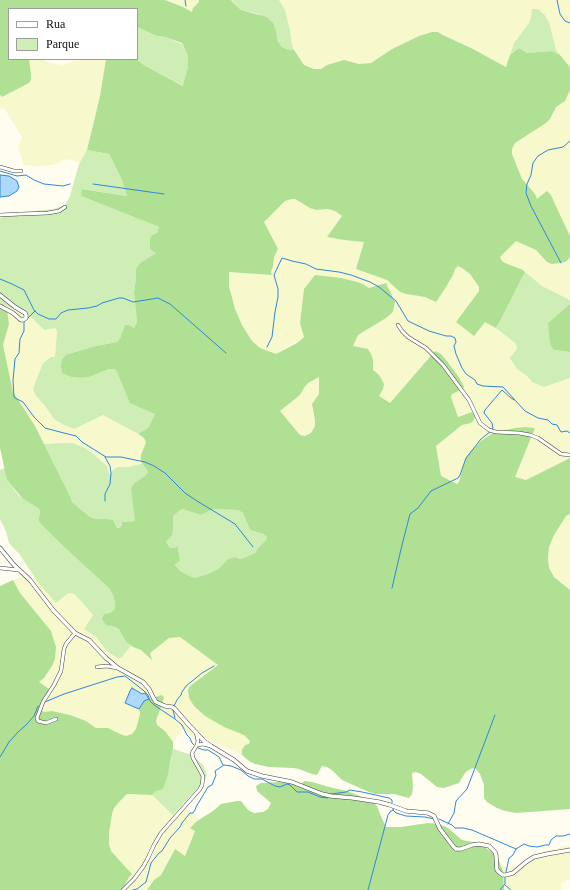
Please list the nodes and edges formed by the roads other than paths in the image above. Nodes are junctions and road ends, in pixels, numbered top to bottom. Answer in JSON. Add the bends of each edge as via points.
{"nodes":[{"id":1,"x":0,"y":168,"type":"edge"},
{"id":2,"x":21,"y":171,"type":"dead end"},
{"id":3,"x":65,"y":206,"type":"dead end"},
{"id":4,"x":0,"y":215,"type":"edge"},
{"id":5,"x":0,"y":295,"type":"edge"},
{"id":6,"x":0,"y":306,"type":"edge"},
{"id":7,"x":398,"y":325,"type":"dead end"},
{"id":8,"x":570,"y":455,"type":"edge"},
{"id":9,"x":0,"y":548,"type":"edge"},
{"id":10,"x":0,"y":568,"type":"edge"},
{"id":11,"x":19,"y":570,"type":"junction"},
{"id":12,"x":75,"y":633,"type":"junction"},
{"id":13,"x":97,"y":667,"type":"dead end"},
{"id":14,"x":118,"y":668,"type":"junction"},
{"id":15,"x":56,"y":719,"type":"dead end"},
{"id":16,"x":196,"y":732,"type":"junction"},
{"id":17,"x":197,"y":745,"type":"junction"},
{"id":18,"x":211,"y":746,"type":"junction"},
{"id":19,"x":570,"y":850,"type":"edge"},
{"id":20,"x":123,"y":890,"type":"edge"}],
"edges":[{"from":1,"to":2,"type":"street"},
{"from":3,"to":4,"type":"street","via":[[59,211],[48,213]]},
{"from":5,"to":6,"type":"street","via":[[25,313],[26,318],[21,320]]},
{"from":7,"to":8,"type":"street","via":[[404,334],[426,348],[443,365],[469,400],[484,427],[496,432],[530,435],[561,454]]},
{"from":9,"to":11,"type":"street"},
{"from":10,"to":11,"type":"street"},
{"from":11,"to":12,"type":"street"},
{"from":12,"to":14,"type":"street","via":[[89,640]]},
{"from":12,"to":15,"type":"street","via":[[66,644],[61,672],[43,702],[37,718],[38,721],[46,723]]},
{"from":13,"to":14,"type":"street"},
{"from":14,"to":16,"type":"street","via":[[143,682],[156,702],[174,708]]},
{"from":16,"to":17,"type":"street"},
{"from":16,"to":18,"type":"street"},
{"from":17,"to":18,"type":"street"},
{"from":17,"to":20,"type":"street","via":[[192,755],[202,774],[202,785],[161,833],[143,867]]},
{"from":18,"to":19,"type":"street","via":[[247,771],[292,782],[322,794],[428,813],[434,816],[440,829],[456,849],[479,844],[489,846],[496,855],[497,870],[503,875],[513,873],[534,857]]}]}
